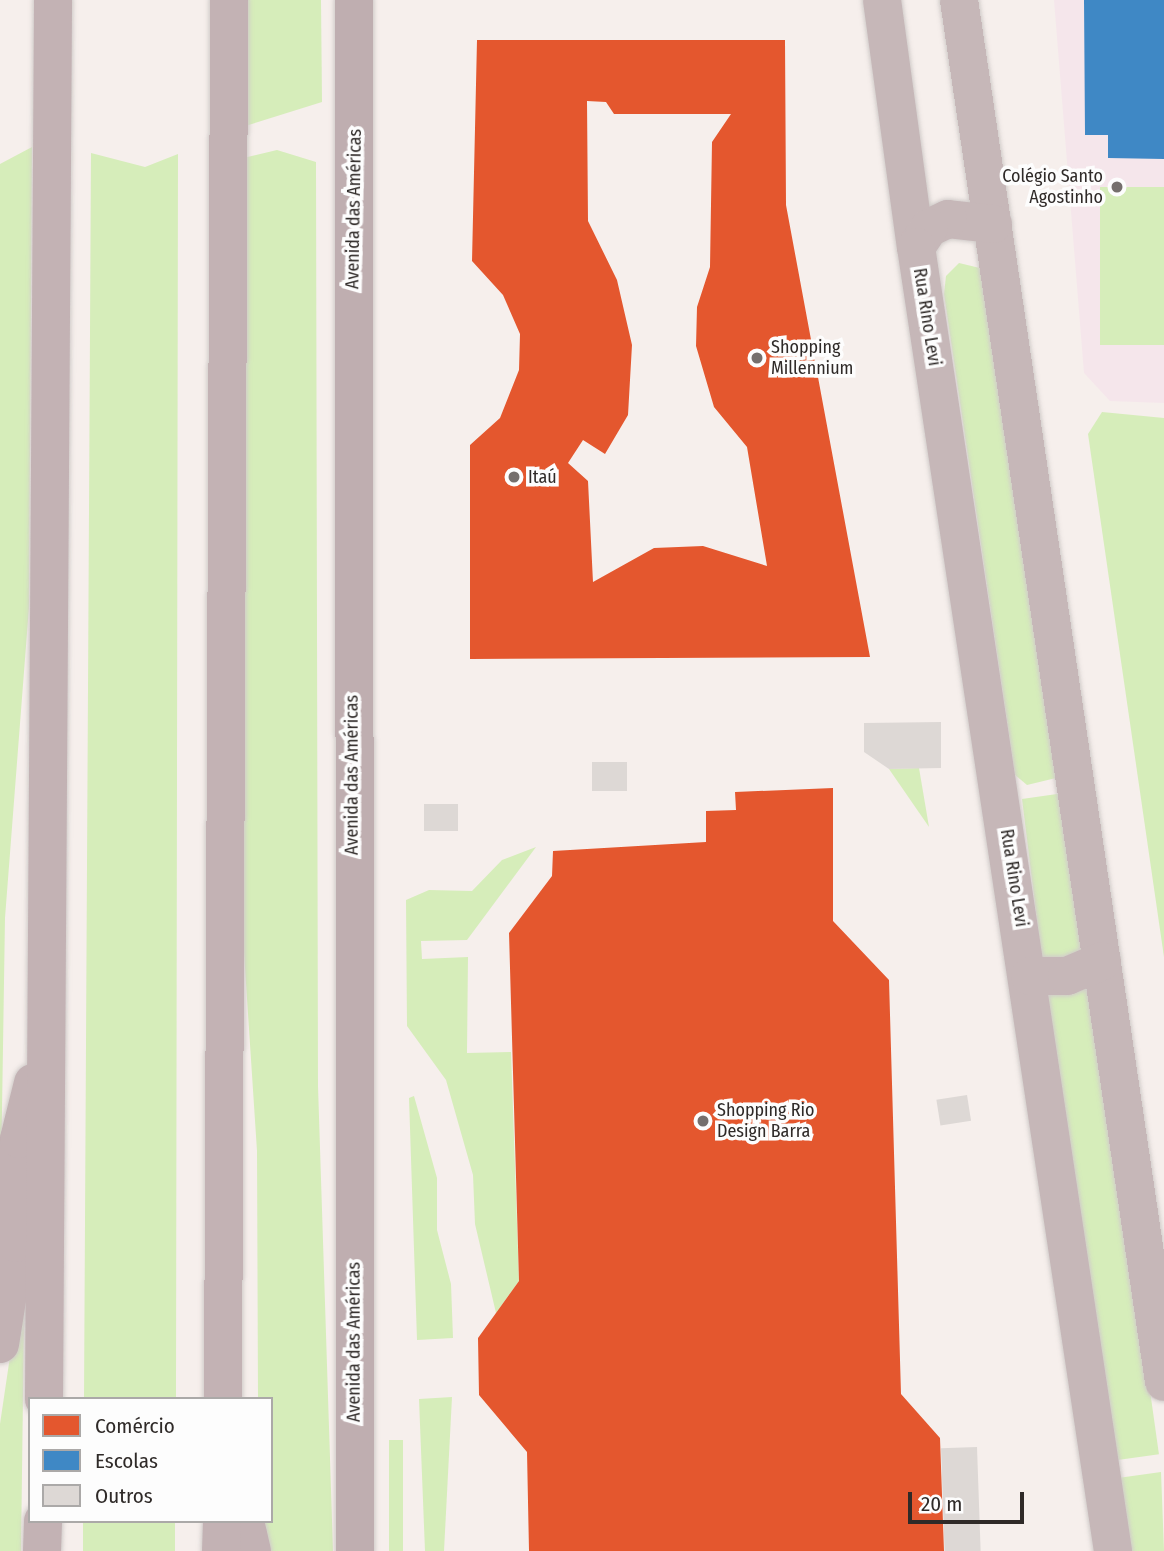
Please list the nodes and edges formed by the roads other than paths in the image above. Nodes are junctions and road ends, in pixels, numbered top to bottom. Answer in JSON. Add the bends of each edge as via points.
{"nodes":[{"id":1,"x":53,"y":0,"type":"edge"},
{"id":2,"x":229,"y":0,"type":"edge"},
{"id":3,"x":354,"y":0,"type":"edge"},
{"id":4,"x":882,"y":0,"type":"edge"},
{"id":5,"x":959,"y":0,"type":"edge"},
{"id":6,"x":993,"y":224,"type":"junction"},
{"id":7,"x":916,"y":247,"type":"junction"},
{"id":8,"x":1102,"y":961,"type":"junction"},
{"id":9,"x":1030,"y":976,"type":"junction"},
{"id":10,"x":48,"y":1049,"type":"junction"},
{"id":11,"x":0,"y":1344,"type":"edge"},
{"id":12,"x":1164,"y":1382,"type":"edge"},
{"id":13,"x":44,"y":1397,"type":"edge"},
{"id":14,"x":223,"y":1397,"type":"edge"},
{"id":15,"x":43,"y":1523,"type":"edge"},
{"id":16,"x":222,"y":1523,"type":"edge"},
{"id":17,"x":245,"y":1523,"type":"edge"},
{"id":18,"x":42,"y":1551,"type":"edge"},
{"id":19,"x":222,"y":1551,"type":"edge"},
{"id":20,"x":252,"y":1551,"type":"edge"},
{"id":21,"x":355,"y":1551,"type":"edge"},
{"id":22,"x":1113,"y":1551,"type":"edge"}],
"edges":[{"from":1,"to":10,"type":"highway"},
{"from":2,"to":14,"type":"highway"},
{"from":3,"to":21,"type":"main road","name":"Avenida das Américas"},
{"from":4,"to":7,"type":"street"},
{"from":5,"to":6,"type":"street"},
{"from":6,"to":7,"type":"street","name":"Rua Rino Levi","via":[[948,219],[929,228]]},
{"from":6,"to":8,"type":"street"},
{"from":7,"to":9,"type":"street","name":"Rua Rino Levi"},
{"from":8,"to":9,"type":"street","via":[[1067,976]]},
{"from":8,"to":12,"type":"street"},
{"from":9,"to":22,"type":"street","name":"Rua Rino Levi"},
{"from":10,"to":11,"type":"highway","via":[[24,1107],[16,1243]]},
{"from":10,"to":13,"type":"highway"},
{"from":15,"to":18,"type":"highway"},
{"from":16,"to":19,"type":"highway"},
{"from":17,"to":20,"type":"highway"}]}
